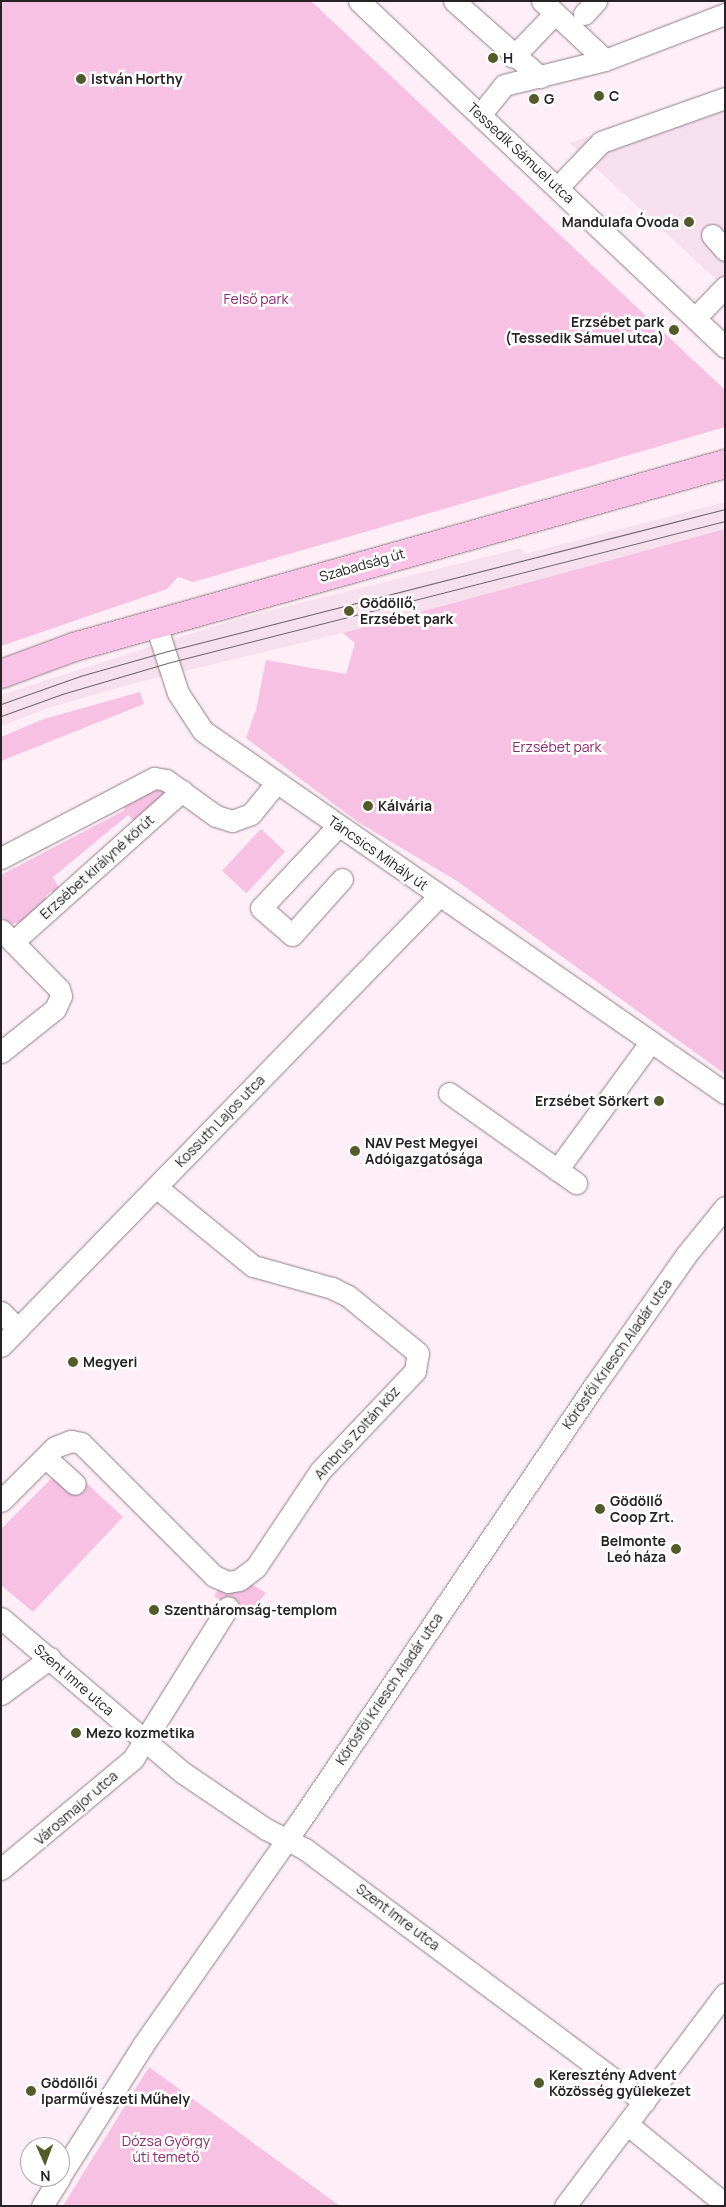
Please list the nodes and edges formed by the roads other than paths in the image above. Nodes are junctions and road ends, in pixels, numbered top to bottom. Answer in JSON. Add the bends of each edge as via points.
{"nodes":[{"id":1,"x":359,"y":1,"type":"edge"},
{"id":2,"x":454,"y":1,"type":"edge"},
{"id":3,"x":549,"y":7,"type":"edge"},
{"id":4,"x":725,"y":14,"type":"edge"},
{"id":5,"x":513,"y":57,"type":"junction"},
{"id":6,"x":605,"y":60,"type":"junction"},
{"id":7,"x":540,"y":77,"type":"junction"},
{"id":8,"x":725,"y":98,"type":"edge"},
{"id":9,"x":480,"y":115,"type":"junction"},
{"id":10,"x":558,"y":187,"type":"junction"},
{"id":11,"x":725,"y":287,"type":"edge"},
{"id":12,"x":696,"y":318,"type":"junction"},
{"id":13,"x":725,"y":347,"type":"edge"},
{"id":14,"x":725,"y":464,"type":"edge"},
{"id":15,"x":156,"y":624,"type":"junction"},
{"id":16,"x":1,"y":674,"type":"edge"},
{"id":17,"x":277,"y":782,"type":"junction"},
{"id":18,"x":182,"y":791,"type":"junction"},
{"id":19,"x":338,"y":826,"type":"junction"},
{"id":20,"x":1,"y":858,"type":"edge"},
{"id":21,"x":342,"y":879,"type":"dead end"},
{"id":22,"x":440,"y":895,"type":"junction"},
{"id":23,"x":7,"y":936,"type":"edge"},
{"id":24,"x":650,"y":1043,"type":"junction"},
{"id":25,"x":1,"y":1052,"type":"edge"},
{"id":26,"x":450,"y":1093,"type":"dead end"},
{"id":27,"x":725,"y":1094,"type":"edge"},
{"id":28,"x":557,"y":1170,"type":"junction"},
{"id":29,"x":576,"y":1183,"type":"dead end"},
{"id":30,"x":156,"y":1187,"type":"junction"},
{"id":31,"x":725,"y":1207,"type":"edge"},
{"id":32,"x":1,"y":1312,"type":"edge"},
{"id":33,"x":18,"y":1329,"type":"junction"},
{"id":34,"x":1,"y":1346,"type":"edge"},
{"id":35,"x":45,"y":1457,"type":"junction"},
{"id":36,"x":75,"y":1484,"type":"dead end"},
{"id":37,"x":1,"y":1501,"type":"edge"},
{"id":38,"x":228,"y":1607,"type":"dead end"},
{"id":39,"x":1,"y":1618,"type":"edge"},
{"id":40,"x":50,"y":1658,"type":"junction"},
{"id":41,"x":1,"y":1694,"type":"edge"},
{"id":42,"x":146,"y":1742,"type":"junction"},
{"id":43,"x":287,"y":1838,"type":"junction"},
{"id":44,"x":1,"y":1869,"type":"edge"},
{"id":45,"x":725,"y":1994,"type":"edge"},
{"id":46,"x":644,"y":2102,"type":"junction"},
{"id":47,"x":628,"y":2124,"type":"junction"},
{"id":48,"x":70,"y":2161,"type":"edge"},
{"id":49,"x":54,"y":2187,"type":"edge"},
{"id":50,"x":725,"y":2204,"type":"edge"},
{"id":51,"x":42,"y":2206,"type":"edge"},
{"id":52,"x":565,"y":2206,"type":"edge"}],
"edges":[{"from":1,"to":9,"type":"street","name":"Tessedik Sámuel utca"},
{"from":2,"to":5,"type":"street"},
{"from":3,"to":5,"type":"street"},
{"from":3,"to":6,"type":"street"},
{"from":4,"to":6,"type":"street"},
{"from":5,"to":7,"type":"street"},
{"from":6,"to":7,"type":"street"},
{"from":7,"to":9,"type":"street","via":[[504,85]]},
{"from":8,"to":10,"type":"street","via":[[601,142]]},
{"from":9,"to":10,"type":"street","name":"Tessedik Sámuel utca"},
{"from":10,"to":12,"type":"street","name":"Tessedik Sámuel utca"},
{"from":11,"to":12,"type":"street"},
{"from":12,"to":13,"type":"street","name":"Tessedik Sámuel utca"},
{"from":14,"to":15,"type":"main road","name":"Szabadság út"},
{"from":15,"to":16,"type":"main road","name":"Szabadság út","via":[[74,647]]},
{"from":15,"to":17,"type":"street","name":"Táncsics Mihály út","via":[[178,693],[191,715],[216,741]]},
{"from":17,"to":18,"type":"street","via":[[251,814],[238,820],[216,816]]},
{"from":17,"to":19,"type":"street","name":"Táncsics Mihály út"},
{"from":18,"to":20,"type":"street","via":[[162,778],[145,781]]},
{"from":18,"to":23,"type":"street","name":"Erzsébet királyné körút"},
{"from":19,"to":21,"type":"street","via":[[261,908],[292,935]]},
{"from":19,"to":22,"type":"street","name":"Táncsics Mihály út"},
{"from":22,"to":24,"type":"street","name":"Táncsics Mihály út"},
{"from":22,"to":30,"type":"street","name":"Kossuth Lajos utca"},
{"from":23,"to":25,"type":"street","name":"Erzsébet királyné körút","via":[[59,988],[61,996],[55,1009]]},
{"from":24,"to":27,"type":"street","name":"Táncsics Mihály út"},
{"from":24,"to":28,"type":"street"},
{"from":26,"to":28,"type":"street"},
{"from":28,"to":29,"type":"street"},
{"from":30,"to":33,"type":"street","name":"Kossuth Lajos utca"},
{"from":30,"to":35,"type":"street","name":"Ambrus Zoltán köz","via":[[253,1266],[332,1288],[348,1296],[418,1353],[415,1371],[320,1471],[250,1574],[234,1582],[214,1576],[80,1443],[62,1443]]},
{"from":31,"to":43,"type":"street","name":"Körösfői Kriesch Aladár utca","via":[[686,1255],[594,1386]]},
{"from":32,"to":33,"type":"street"},
{"from":33,"to":34,"type":"street","name":"Kossuth Lajos utca"},
{"from":35,"to":36,"type":"street"},
{"from":35,"to":37,"type":"street","name":"Ambrus Zoltán köz"},
{"from":38,"to":42,"type":"street"},
{"from":39,"to":40,"type":"street","name":"Szent Imre utca"},
{"from":40,"to":41,"type":"street"},
{"from":40,"to":42,"type":"street","name":"Szent Imre utca"},
{"from":42,"to":43,"type":"street","name":"Szent Imre utca","via":[[182,1772],[266,1829]]},
{"from":42,"to":44,"type":"street","name":"Városmajor utca","via":[[134,1759]]},
{"from":43,"to":46,"type":"street","name":"Szent Imre utca"},
{"from":43,"to":48,"type":"street","name":"Körösfői Kriesch Aladár utca","via":[[143,2045]]},
{"from":45,"to":46,"type":"street"},
{"from":46,"to":47,"type":"street"},
{"from":47,"to":50,"type":"street"},
{"from":47,"to":52,"type":"street"},
{"from":49,"to":51,"type":"street","name":"Körösfői Kriesch Aladár utca"}]}
